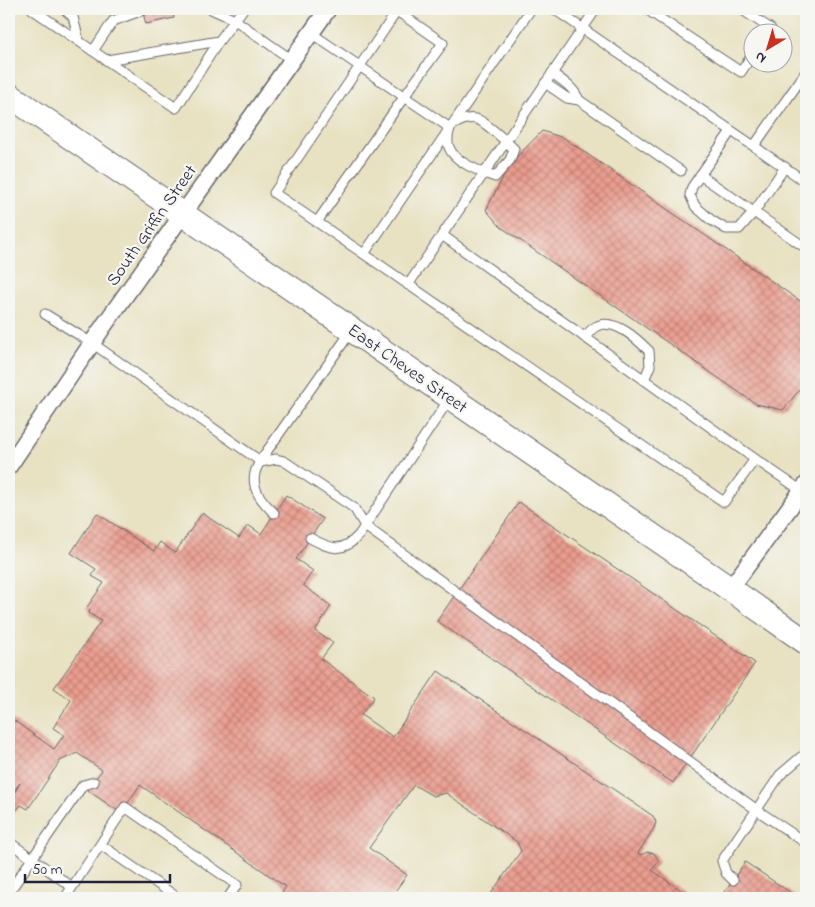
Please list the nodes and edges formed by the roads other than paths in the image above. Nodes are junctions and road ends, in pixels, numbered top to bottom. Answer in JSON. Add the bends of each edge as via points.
{"nodes":[{"id":1,"x":32,"y":9,"type":"edge"},
{"id":2,"x":64,"y":9,"type":"edge"},
{"id":3,"x":211,"y":9,"type":"edge"},
{"id":4,"x":241,"y":9,"type":"edge"},
{"id":5,"x":328,"y":9,"type":"edge"},
{"id":6,"x":531,"y":9,"type":"edge"},
{"id":7,"x":554,"y":9,"type":"edge"},
{"id":8,"x":596,"y":9,"type":"edge"},
{"id":9,"x":646,"y":9,"type":"edge"},
{"id":10,"x":740,"y":9,"type":"edge"},
{"id":11,"x":143,"y":10,"type":"edge"},
{"id":12,"x":395,"y":10,"type":"edge"},
{"id":13,"x":235,"y":20,"type":"junction"},
{"id":14,"x":760,"y":22,"type":"edge"},
{"id":15,"x":582,"y":29,"type":"junction"},
{"id":16,"x":311,"y":32,"type":"junction"},
{"id":17,"x":79,"y":41,"type":"junction"},
{"id":18,"x":219,"y":41,"type":"junction"},
{"id":19,"x":93,"y":50,"type":"junction"},
{"id":20,"x":108,"y":60,"type":"junction"},
{"id":21,"x":292,"y":60,"type":"junction"},
{"id":22,"x":360,"y":66,"type":"junction"},
{"id":23,"x":742,"y":70,"type":"edge"},
{"id":24,"x":806,"y":72,"type":"edge"},
{"id":25,"x":552,"y":73,"type":"junction"},
{"id":26,"x":545,"y":83,"type":"junction"},
{"id":27,"x":9,"y":95,"type":"edge"},
{"id":28,"x":404,"y":97,"type":"junction"},
{"id":29,"x":579,"y":100,"type":"junction"},
{"id":30,"x":450,"y":127,"type":"junction"},
{"id":31,"x":731,"y":130,"type":"junction"},
{"id":32,"x":506,"y":141,"type":"junction"},
{"id":33,"x":754,"y":146,"type":"junction"},
{"id":34,"x":785,"y":167,"type":"junction"},
{"id":35,"x":681,"y":171,"type":"dead end"},
{"id":36,"x":484,"y":173,"type":"junction"},
{"id":37,"x":700,"y":175,"type":"junction"},
{"id":38,"x":806,"y":182,"type":"edge"},
{"id":39,"x":754,"y":212,"type":"junction"},
{"id":40,"x":183,"y":213,"type":"junction"},
{"id":41,"x":317,"y":222,"type":"junction"},
{"id":42,"x":442,"y":235,"type":"junction"},
{"id":43,"x":806,"y":248,"type":"edge"},
{"id":44,"x":364,"y":254,"type":"junction"},
{"id":45,"x":408,"y":285,"type":"junction"},
{"id":46,"x":45,"y":314,"type":"dead end"},
{"id":47,"x":352,"y":330,"type":"junction"},
{"id":48,"x":584,"y":337,"type":"junction"},
{"id":49,"x":92,"y":343,"type":"junction"},
{"id":50,"x":644,"y":380,"type":"junction"},
{"id":51,"x":450,"y":398,"type":"junction"},
{"id":52,"x":755,"y":459,"type":"junction"},
{"id":53,"x":260,"y":461,"type":"junction"},
{"id":54,"x":9,"y":466,"type":"edge"},
{"id":55,"x":804,"y":488,"type":"edge"},
{"id":56,"x":274,"y":513,"type":"dead end"},
{"id":57,"x":365,"y":526,"type":"junction"},
{"id":58,"x":310,"y":538,"type":"dead end"},
{"id":59,"x":730,"y":589,"type":"junction"},
{"id":60,"x":806,"y":642,"type":"edge"},
{"id":61,"x":806,"y":756,"type":"edge"},
{"id":62,"x":94,"y":782,"type":"dead end"},
{"id":63,"x":757,"y":810,"type":"junction"},
{"id":64,"x":9,"y":842,"type":"edge"},
{"id":65,"x":806,"y":843,"type":"edge"},
{"id":66,"x":101,"y":845,"type":"junction"},
{"id":67,"x":32,"y":858,"type":"junction"},
{"id":68,"x":733,"y":880,"type":"dead end"},
{"id":69,"x":72,"y":887,"type":"junction"},
{"id":70,"x":9,"y":892,"type":"edge"},
{"id":71,"x":65,"y":898,"type":"edge"},
{"id":72,"x":178,"y":898,"type":"edge"},
{"id":73,"x":228,"y":898,"type":"edge"}],
"edges":[{"from":1,"to":17,"type":"lane"},
{"from":2,"to":17,"type":"lane","via":[[73,17]]},
{"from":3,"to":13,"type":"lane"},
{"from":4,"to":13,"type":"lane"},
{"from":5,"to":16,"type":"street","name":"South Griffin Street"},
{"from":6,"to":30,"type":"lane"},
{"from":7,"to":15,"type":"lane"},
{"from":8,"to":15,"type":"lane"},
{"from":9,"to":23,"type":"lane"},
{"from":10,"to":14,"type":"lane"},
{"from":11,"to":19,"type":"lane","via":[[113,21]]},
{"from":12,"to":22,"type":"lane"},
{"from":12,"to":28,"type":"lane","via":[[444,43]]},
{"from":13,"to":18,"type":"lane"},
{"from":13,"to":21,"type":"lane"},
{"from":15,"to":25,"type":"lane"},
{"from":15,"to":31,"type":"lane"},
{"from":16,"to":21,"type":"street","name":"South Griffin Street"},
{"from":16,"to":22,"type":"lane"},
{"from":17,"to":19,"type":"lane"},
{"from":18,"to":20,"type":"lane"},
{"from":18,"to":20,"type":"lane","via":[[176,108]]},
{"from":19,"to":20,"type":"lane"},
{"from":21,"to":40,"type":"street","name":"South Griffin Street"},
{"from":22,"to":28,"type":"lane"},
{"from":22,"to":41,"type":"lane","via":[[274,193]]},
{"from":24,"to":33,"type":"lane"},
{"from":25,"to":26,"type":"lane"},
{"from":25,"to":29,"type":"lane","via":[[576,93]]},
{"from":26,"to":29,"type":"lane","via":[[567,98]]},
{"from":26,"to":32,"type":"lane"},
{"from":27,"to":40,"type":"main road","name":"East Cheves Street"},
{"from":28,"to":30,"type":"lane"},
{"from":28,"to":41,"type":"lane"},
{"from":29,"to":35,"type":"lane"},
{"from":30,"to":32,"type":"lane","via":[[460,120],[477,119]]},
{"from":30,"to":36,"type":"lane","via":[[448,147],[452,154]]},
{"from":30,"to":44,"type":"lane"},
{"from":31,"to":33,"type":"lane"},
{"from":31,"to":37,"type":"lane"},
{"from":32,"to":36,"type":"lane"},
{"from":32,"to":36,"type":"lane","via":[[514,149],[510,160],[495,177]]},
{"from":33,"to":34,"type":"lane"},
{"from":34,"to":38,"type":"lane"},
{"from":34,"to":39,"type":"lane"},
{"from":36,"to":42,"type":"lane"},
{"from":37,"to":39,"type":"lane"},
{"from":37,"to":39,"type":"lane","via":[[690,196],[695,206],[711,220],[726,229],[740,229]]},
{"from":39,"to":43,"type":"lane"},
{"from":40,"to":47,"type":"main road","name":"East Cheves Street"},
{"from":40,"to":49,"type":"street","name":"South Griffin Street"},
{"from":41,"to":44,"type":"lane"},
{"from":42,"to":45,"type":"lane"},
{"from":42,"to":48,"type":"lane"},
{"from":44,"to":45,"type":"lane"},
{"from":45,"to":52,"type":"lane","via":[[724,502]]},
{"from":46,"to":49,"type":"lane"},
{"from":47,"to":51,"type":"main road","name":"East Cheves Street"},
{"from":47,"to":53,"type":"lane"},
{"from":48,"to":50,"type":"lane"},
{"from":48,"to":50,"type":"lane","via":[[596,326],[609,324],[638,340],[649,351],[650,366]]},
{"from":49,"to":53,"type":"lane"},
{"from":49,"to":54,"type":"street","name":"South Griffin Street"},
{"from":50,"to":52,"type":"lane"},
{"from":51,"to":57,"type":"lane"},
{"from":51,"to":59,"type":"main road","name":"East Cheves Street"},
{"from":52,"to":55,"type":"lane"},
{"from":53,"to":56,"type":"lane","via":[[254,474],[254,485],[258,495]]},
{"from":53,"to":57,"type":"lane","via":[[276,459],[284,462],[354,508]]},
{"from":55,"to":59,"type":"street"},
{"from":57,"to":58,"type":"lane","via":[[346,546],[326,547]]},
{"from":57,"to":63,"type":"lane"},
{"from":59,"to":60,"type":"main road","name":"East Cheves Street"},
{"from":61,"to":63,"type":"lane","via":[[780,775]]},
{"from":62,"to":67,"type":"lane","via":[[83,784]]},
{"from":63,"to":65,"type":"lane"},
{"from":63,"to":68,"type":"lane","via":[[722,861],[726,873]]},
{"from":64,"to":67,"type":"lane"},
{"from":66,"to":69,"type":"lane"},
{"from":66,"to":72,"type":"lane"},
{"from":66,"to":73,"type":"lane","via":[[125,808],[237,885]]},
{"from":67,"to":69,"type":"lane"},
{"from":67,"to":70,"type":"lane"},
{"from":69,"to":71,"type":"lane"}]}
